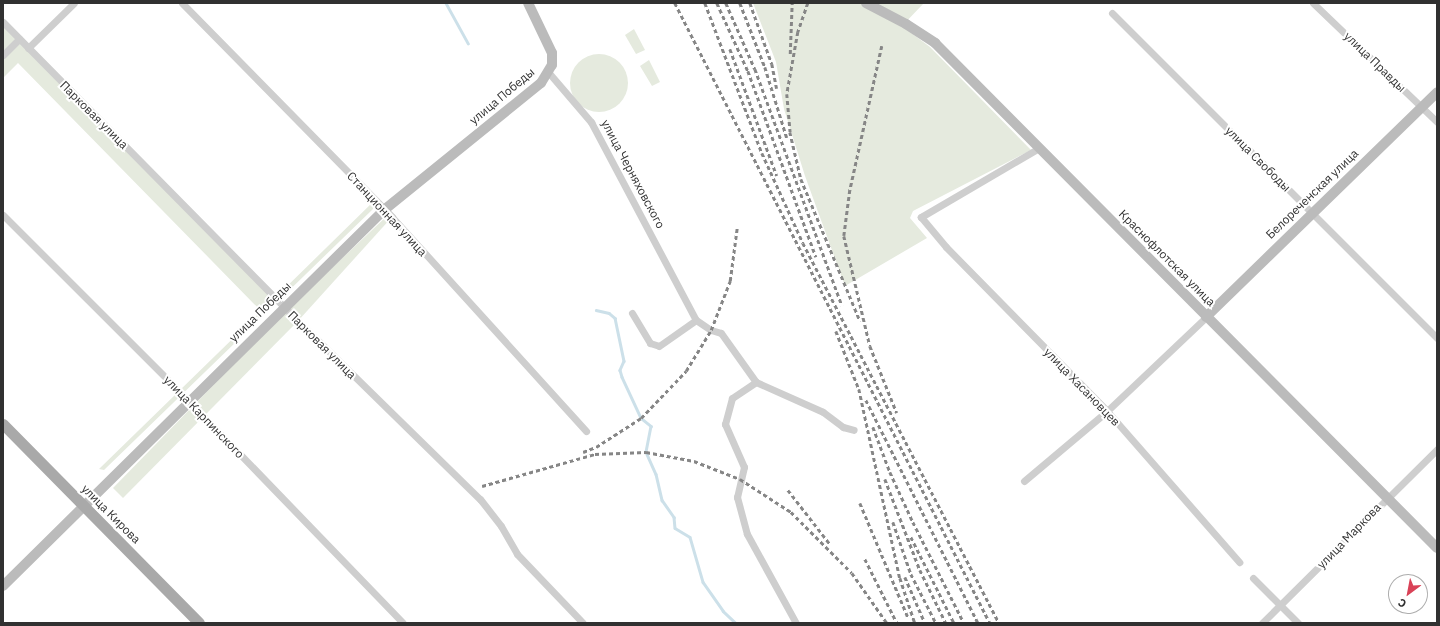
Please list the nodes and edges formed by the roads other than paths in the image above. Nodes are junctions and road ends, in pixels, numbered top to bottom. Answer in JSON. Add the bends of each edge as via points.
{"nodes":[{"id":1,"x":74,"y":3,"type":"edge"},
{"id":2,"x":182,"y":3,"type":"edge"},
{"id":3,"x":528,"y":3,"type":"edge"},
{"id":4,"x":866,"y":3,"type":"edge"},
{"id":5,"x":1313,"y":3,"type":"edge"},
{"id":6,"x":1112,"y":13,"type":"dead end"},
{"id":7,"x":3,"y":22,"type":"edge"},
{"id":8,"x":20,"y":39,"type":"junction"},
{"id":9,"x":28,"y":48,"type":"junction"},
{"id":10,"x":3,"y":55,"type":"edge"},
{"id":11,"x":549,"y":73,"type":"junction"},
{"id":12,"x":1437,"y":92,"type":"edge"},
{"id":13,"x":1422,"y":107,"type":"junction"},
{"id":14,"x":1437,"y":122,"type":"edge"},
{"id":15,"x":1039,"y":148,"type":"junction"},
{"id":16,"x":384,"y":210,"type":"junction"},
{"id":17,"x":1311,"y":212,"type":"junction"},
{"id":18,"x":3,"y":215,"type":"edge"},
{"id":19,"x":284,"y":307,"type":"junction"},
{"id":20,"x":632,"y":313,"type":"dead end"},
{"id":21,"x":1206,"y":316,"type":"junction"},
{"id":22,"x":696,"y":320,"type":"junction"},
{"id":23,"x":1437,"y":338,"type":"edge"},
{"id":24,"x":756,"y":382,"type":"junction"},
{"id":25,"x":188,"y":401,"type":"junction"},
{"id":26,"x":1107,"y":411,"type":"junction"},
{"id":27,"x":3,"y":424,"type":"edge"},
{"id":28,"x":854,"y":430,"type":"dead end"},
{"id":29,"x":586,"y":431,"type":"dead end"},
{"id":30,"x":1437,"y":449,"type":"edge"},
{"id":31,"x":1024,"y":481,"type":"dead end"},
{"id":32,"x":1387,"y":498,"type":"junction"},
{"id":33,"x":84,"y":505,"type":"junction"},
{"id":34,"x":1437,"y":548,"type":"edge"},
{"id":35,"x":1239,"y":562,"type":"dead end"},
{"id":36,"x":1253,"y":578,"type":"dead end"},
{"id":37,"x":3,"y":586,"type":"edge"},
{"id":38,"x":1281,"y":605,"type":"junction"},
{"id":39,"x":199,"y":623,"type":"edge"},
{"id":40,"x":403,"y":623,"type":"edge"},
{"id":41,"x":584,"y":623,"type":"edge"},
{"id":42,"x":796,"y":623,"type":"edge"},
{"id":43,"x":1262,"y":623,"type":"edge"},
{"id":44,"x":1298,"y":623,"type":"edge"}],
"edges":[{"from":1,"to":9,"type":"street"},
{"from":2,"to":16,"type":"street","name":"Станционная улица"},
{"from":3,"to":11,"type":"street","via":[[552,53]]},
{"from":4,"to":15,"type":"street","name":"Краснофлотская улица","via":[[906,24],[935,44]]},
{"from":5,"to":13,"type":"street","name":"улица Правды"},
{"from":6,"to":17,"type":"street","name":"улица Свободы"},
{"from":7,"to":8,"type":"street","name":"Парковая улица"},
{"from":8,"to":9,"type":"street","name":"Парковая улица"},
{"from":8,"to":10,"type":"street"},
{"from":9,"to":19,"type":"street","name":"Парковая улица"},
{"from":11,"to":16,"type":"street","name":"улица Победы","via":[[540,84]]},
{"from":11,"to":22,"type":"street","name":"улица Черняховского","via":[[591,122]]},
{"from":12,"to":13,"type":"street","name":"Белореченская улица"},
{"from":13,"to":14,"type":"street","name":"улица Правды"},
{"from":13,"to":17,"type":"street","name":"Белореченская улица"},
{"from":15,"to":21,"type":"street","name":"Краснофлотская улица"},
{"from":15,"to":26,"type":"street","name":"улица Хасановцев","via":[[921,218],[946,247]]},
{"from":16,"to":19,"type":"street","name":"улица Победы"},
{"from":16,"to":29,"type":"street","name":"Станционная улица"},
{"from":17,"to":21,"type":"street","name":"Белореченская улица"},
{"from":17,"to":23,"type":"street","name":"улица Свободы"},
{"from":18,"to":25,"type":"street","name":"улица Карпинского"},
{"from":19,"to":25,"type":"street","name":"улица Победы"},
{"from":19,"to":41,"type":"street","name":"Парковая улица","via":[[480,499],[501,526],[517,554]]},
{"from":20,"to":22,"type":"street","via":[[650,343],[659,346]]},
{"from":21,"to":26,"type":"street"},
{"from":21,"to":32,"type":"street","name":"Краснофлотская улица"},
{"from":22,"to":24,"type":"street","via":[[721,333]]},
{"from":24,"to":28,"type":"street","via":[[823,412],[843,427]]},
{"from":24,"to":42,"type":"street","via":[[732,398],[725,424],[744,467],[737,496],[748,534]]},
{"from":25,"to":33,"type":"street","name":"улица Победы"},
{"from":25,"to":40,"type":"street","name":"улица Карпинского"},
{"from":26,"to":31,"type":"street"},
{"from":26,"to":35,"type":"street","name":"улица Хасановцев"},
{"from":27,"to":33,"type":"main road","name":"улица Кирова"},
{"from":30,"to":32,"type":"street","name":"улица Маркова"},
{"from":32,"to":34,"type":"street","name":"Краснофлотская улица"},
{"from":32,"to":38,"type":"street","name":"улица Маркова"},
{"from":33,"to":37,"type":"street","name":"улица Победы"},
{"from":33,"to":39,"type":"main road","name":"улица Кирова"},
{"from":36,"to":38,"type":"street"},
{"from":38,"to":43,"type":"street","name":"улица Маркова"},
{"from":38,"to":44,"type":"street"}]}
